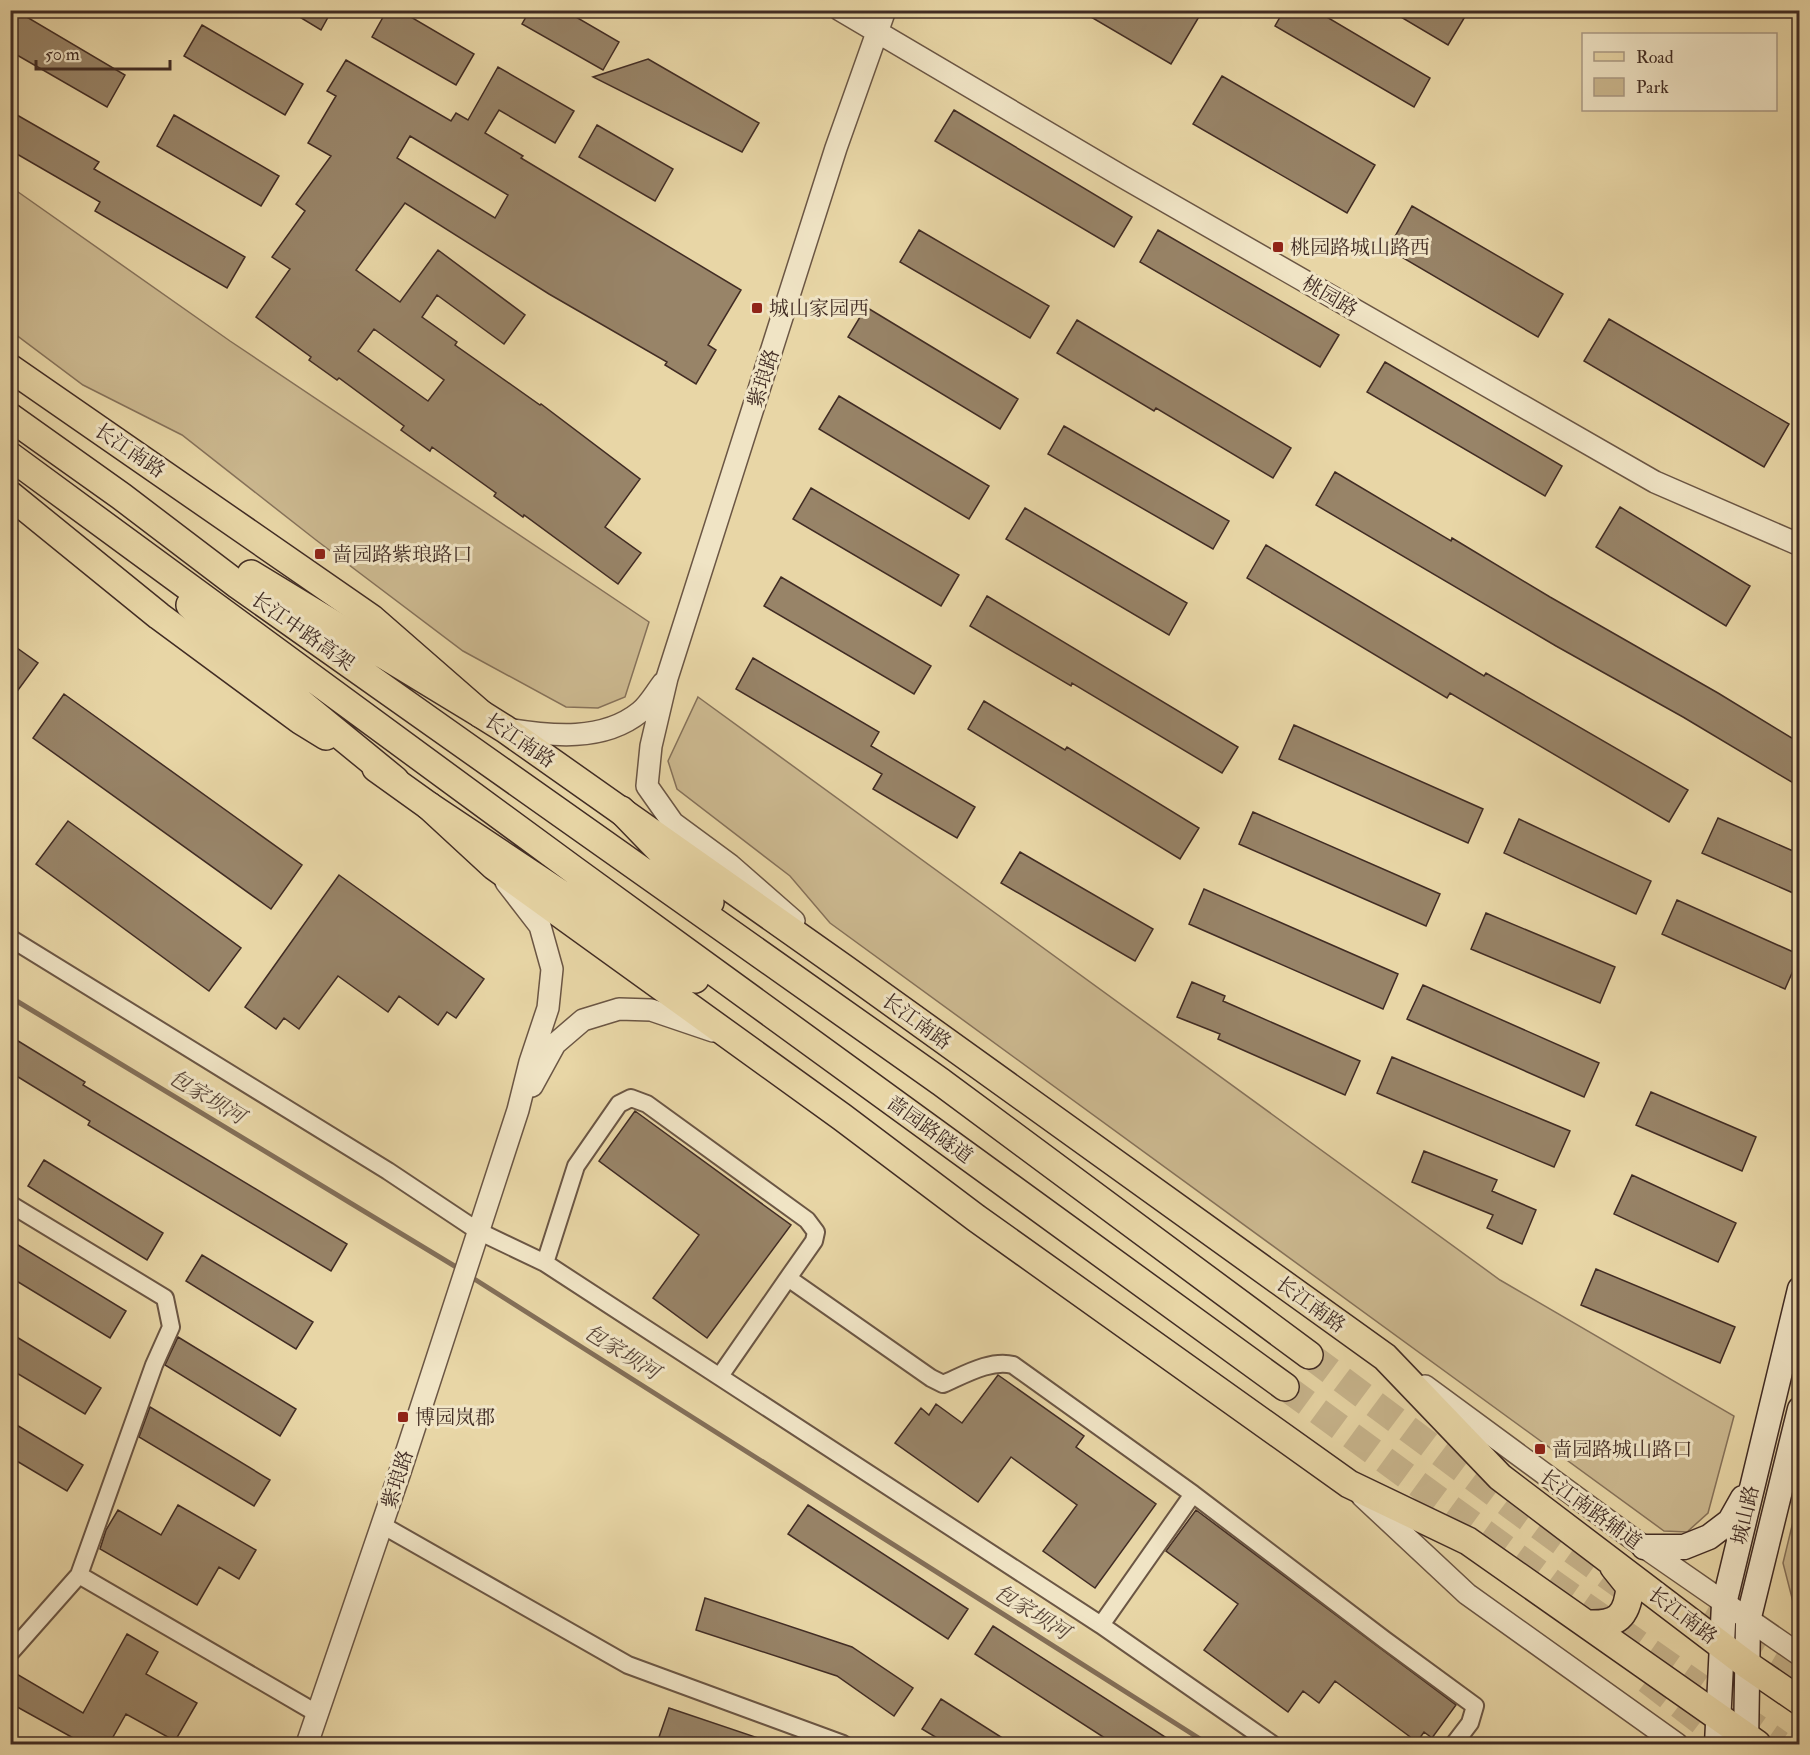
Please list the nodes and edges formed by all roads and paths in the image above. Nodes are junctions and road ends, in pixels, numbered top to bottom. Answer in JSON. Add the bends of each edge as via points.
{"nodes":[{"id":1,"x":840,"y":10,"type":"edge"},
{"id":2,"x":885,"y":10,"type":"edge"},
{"id":3,"x":878,"y":34,"type":"junction"},
{"id":4,"x":10,"y":368,"type":"edge"},
{"id":5,"x":10,"y":417,"type":"edge"},
{"id":6,"x":10,"y":456,"type":"edge"},
{"id":7,"x":10,"y":495,"type":"edge"},
{"id":8,"x":121,"y":496,"type":"junction"},
{"id":9,"x":108,"y":528,"type":"junction"},
{"id":10,"x":1800,"y":545,"type":"edge"},
{"id":11,"x":667,"y":678,"type":"junction"},
{"id":12,"x":481,"y":714,"type":"junction"},
{"id":13,"x":506,"y":729,"type":"junction"},
{"id":14,"x":395,"y":780,"type":"junction"},
{"id":15,"x":429,"y":806,"type":"junction"},
{"id":16,"x":621,"y":810,"type":"junction"},
{"id":17,"x":494,"y":866,"type":"junction"},
{"id":18,"x":574,"y":870,"type":"joint"},
{"id":19,"x":10,"y":938,"type":"edge"},
{"id":20,"x":845,"y":969,"type":"junction"},
{"id":21,"x":731,"y":1037,"type":"junction"},
{"id":22,"x":941,"y":1082,"type":"junction"},
{"id":23,"x":518,"y":1110,"type":"junction"},
{"id":24,"x":10,"y":1204,"type":"edge"},
{"id":25,"x":478,"y":1231,"type":"junction"},
{"id":26,"x":545,"y":1263,"type":"junction"},
{"id":27,"x":1133,"y":1277,"type":"junction"},
{"id":28,"x":788,"y":1278,"type":"junction"},
{"id":29,"x":1800,"y":1289,"type":"edge"},
{"id":30,"x":1309,"y":1355,"type":"tunnel mouth"},
{"id":31,"x":1385,"y":1357,"type":"junction"},
{"id":32,"x":720,"y":1376,"type":"junction"},
{"id":33,"x":1285,"y":1387,"type":"tunnel mouth"},
{"id":34,"x":1800,"y":1409,"type":"edge"},
{"id":35,"x":1754,"y":1481,"type":"junction"},
{"id":36,"x":1349,"y":1484,"type":"junction"},
{"id":37,"x":1193,"y":1494,"type":"junction"},
{"id":38,"x":382,"y":1525,"type":"junction"},
{"id":39,"x":1644,"y":1547,"type":"junction"},
{"id":40,"x":1606,"y":1558,"type":"junction"},
{"id":41,"x":79,"y":1575,"type":"junction"},
{"id":42,"x":1724,"y":1604,"type":"junction"},
{"id":43,"x":1748,"y":1621,"type":"junction"},
{"id":44,"x":1588,"y":1624,"type":"junction"},
{"id":45,"x":1101,"y":1625,"type":"junction"},
{"id":46,"x":1722,"y":1645,"type":"junction"},
{"id":47,"x":10,"y":1653,"type":"edge"},
{"id":48,"x":1800,"y":1655,"type":"edge"},
{"id":49,"x":1746,"y":1664,"type":"junction"},
{"id":50,"x":1800,"y":1701,"type":"edge"},
{"id":51,"x":318,"y":1714,"type":"junction"},
{"id":52,"x":1718,"y":1716,"type":"junction"},
{"id":53,"x":1749,"y":1742,"type":"edge"},
{"id":54,"x":307,"y":1744,"type":"edge"},
{"id":55,"x":843,"y":1744,"type":"edge"},
{"id":56,"x":1272,"y":1744,"type":"edge"},
{"id":57,"x":1454,"y":1744,"type":"edge"},
{"id":58,"x":1677,"y":1744,"type":"edge"},
{"id":59,"x":1717,"y":1744,"type":"edge"}],
"edges":[{"from":1,"to":3,"type":"street","name":"桃园路"},
{"from":2,"to":3,"type":"street","name":"紫琅路"},
{"from":3,"to":10,"type":"street","name":"桃园路","via":[[1655,482]]},
{"from":3,"to":11,"type":"street","name":"紫琅路","via":[[836,148]]},
{"from":4,"to":12,"type":"main road","name":"长江南路","via":[[371,618]]},
{"from":5,"to":8,"type":"main road","name":"长江中路高架"},
{"from":6,"to":9,"type":"main road","name":"长江中路高架"},
{"from":7,"to":14,"type":"main road","via":[[159,616],[300,720]]},
{"from":8,"to":12,"type":"main road"},
{"from":8,"to":22,"type":"main road","name":"长江中路高架","via":[[238,585]]},
{"from":9,"to":14,"type":"main road","via":[[236,650]]},
{"from":9,"to":18,"type":"main road","name":"长江中路高架"},
{"from":11,"to":13,"type":"street","via":[[641,711],[614,728],[580,734]]},
{"from":11,"to":20,"type":"street","name":"紫琅路","via":[[651,746],[647,786],[673,823],[730,865]]},
{"from":12,"to":13,"type":"main road","name":"长江南路"},
{"from":13,"to":16,"type":"main road","name":"长江南路"},
{"from":14,"to":15,"type":"main road"},
{"from":15,"to":17,"type":"main road"},
{"from":15,"to":27,"type":"main road","via":[[713,990],[990,1191]]},
{"from":16,"to":20,"type":"main road","name":"长江南路"},
{"from":16,"to":22,"type":"main road","via":[[711,903]]},
{"from":17,"to":21,"type":"main road"},
{"from":17,"to":23,"type":"street","via":[[540,926],[552,969],[548,1008]]},
{"from":18,"to":27,"type":"main road","name":"啬园路隧道"},
{"from":19,"to":25,"type":"street","via":[[388,1170]]},
{"from":20,"to":31,"type":"main road","name":"长江南路"},
{"from":21,"to":23,"type":"street","via":[[651,1010],[619,1009],[583,1020],[555,1044]]},
{"from":21,"to":36,"type":"main road","via":[[976,1218]]},
{"from":22,"to":30,"type":"main road"},
{"from":23,"to":25,"type":"street","name":"紫琅路"},
{"from":24,"to":41,"type":"street","via":[[165,1298],[171,1327]]},
{"from":25,"to":26,"type":"street"},
{"from":25,"to":38,"type":"street","name":"紫琅路"},
{"from":26,"to":28,"type":"street","via":[[576,1166],[619,1104],[631,1098],[647,1104],[807,1220],[816,1232],[814,1241]]},
{"from":26,"to":32,"type":"street"},
{"from":27,"to":33,"type":"main road","name":"啬园路隧道"},
{"from":28,"to":32,"type":"street"},
{"from":28,"to":37,"type":"street","via":[[944,1384],[976,1370],[1004,1363],[1014,1365]]},
{"from":29,"to":35,"type":"main road","name":"城山路"},
{"from":31,"to":39,"type":"street","name":"长江南路辅道"},
{"from":31,"to":40,"type":"main road","name":"长江南路","via":[[1500,1477]]},
{"from":32,"to":45,"type":"street"},
{"from":34,"to":43,"type":"main road","name":"城山路"},
{"from":35,"to":39,"type":"main road","via":[[1730,1521],[1709,1537],[1684,1547]]},
{"from":35,"to":42,"type":"main road","name":"城山路"},
{"from":36,"to":44,"type":"main road","via":[[1468,1541]]},
{"from":36,"to":58,"type":"street","via":[[1467,1593]]},
{"from":37,"to":45,"type":"street"},
{"from":37,"to":57,"type":"street","via":[[1475,1706],[1470,1723]]},
{"from":38,"to":51,"type":"street","name":"紫琅路"},
{"from":38,"to":55,"type":"street","via":[[628,1665]]},
{"from":39,"to":42,"type":"street","name":"长江南路辅道"},
{"from":40,"to":44,"type":"main road","via":[[1630,1587],[1628,1606],[1617,1619],[1605,1625]]},
{"from":40,"to":46,"type":"main road","name":"长江南路"},
{"from":41,"to":47,"type":"street"},
{"from":41,"to":51,"type":"street"},
{"from":42,"to":43,"type":"street","name":"长江南路辅道"},
{"from":42,"to":46,"type":"main road","name":"城山路"},
{"from":43,"to":48,"type":"street","name":"长江南路辅道"},
{"from":43,"to":49,"type":"main road","name":"城山路"},
{"from":44,"to":52,"type":"main road"},
{"from":45,"to":56,"type":"street"},
{"from":46,"to":49,"type":"main road","name":"长江南路"},
{"from":46,"to":52,"type":"main road","name":"城山路"},
{"from":49,"to":50,"type":"main road","name":"长江南路"},
{"from":49,"to":53,"type":"main road","name":"城山路"},
{"from":51,"to":54,"type":"street","name":"紫琅路"},
{"from":52,"to":53,"type":"main road"},
{"from":52,"to":59,"type":"main road","name":"城山路"}]}
